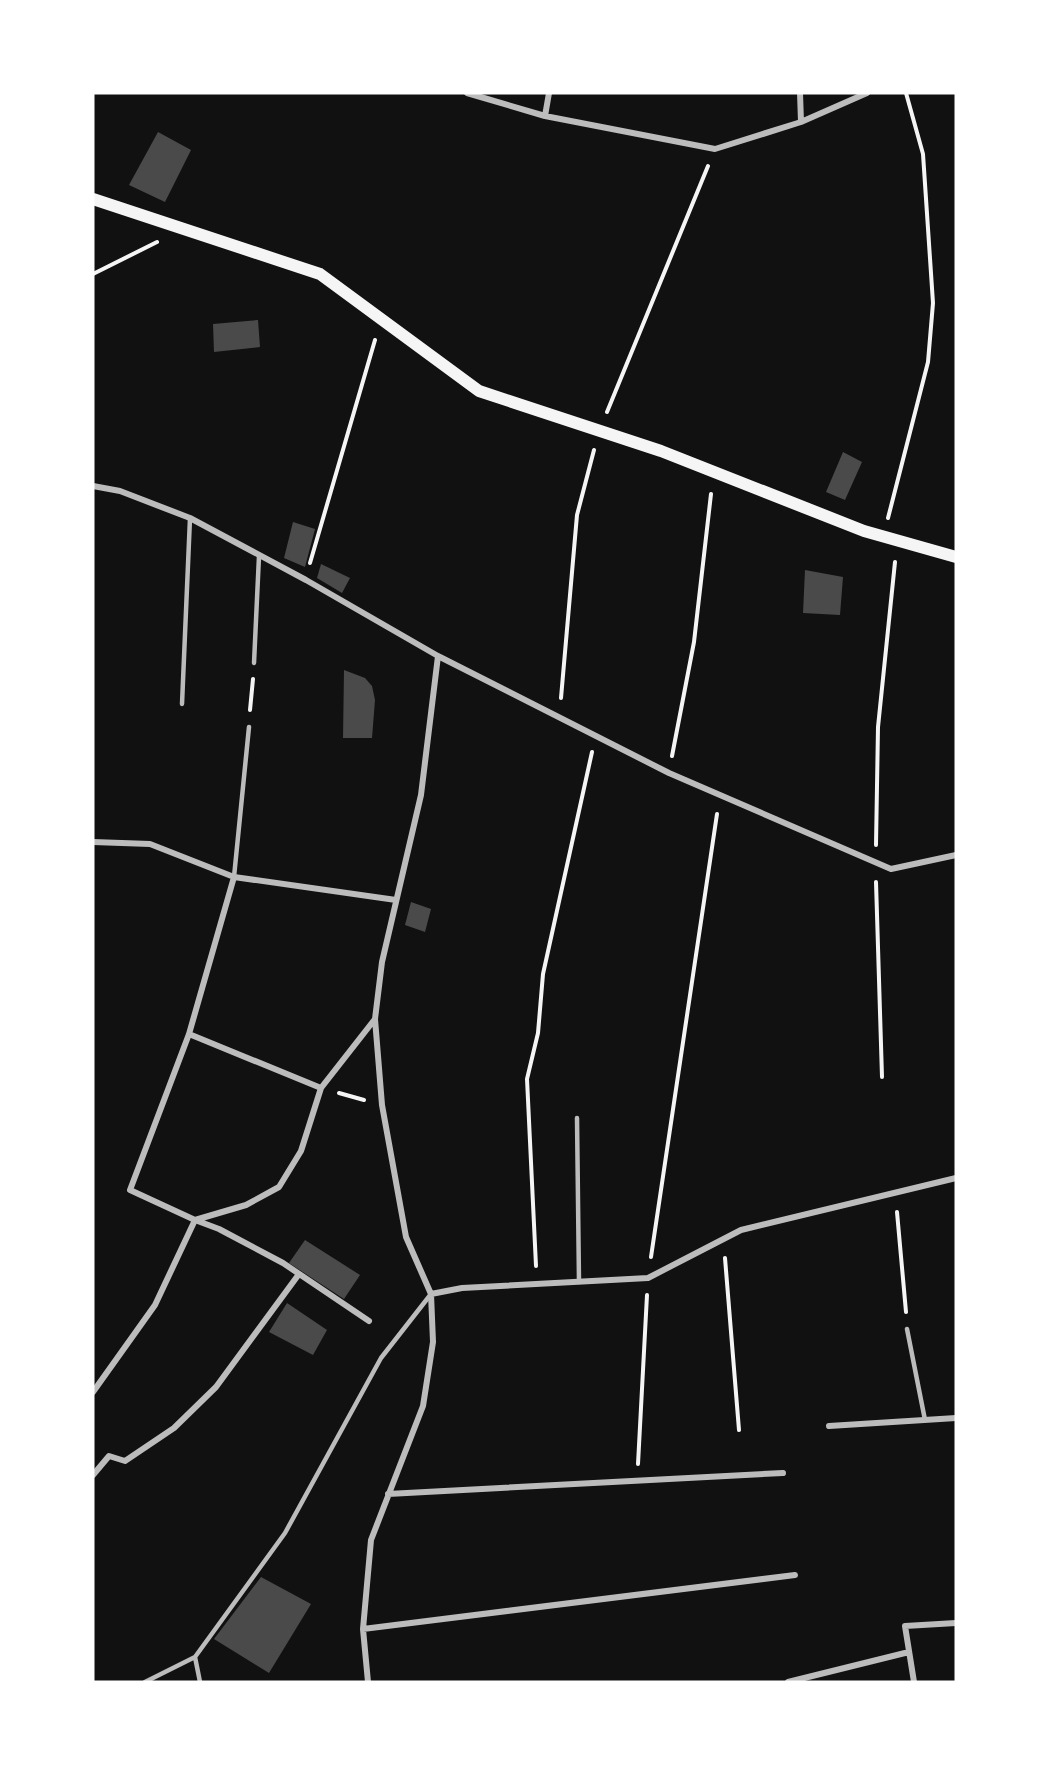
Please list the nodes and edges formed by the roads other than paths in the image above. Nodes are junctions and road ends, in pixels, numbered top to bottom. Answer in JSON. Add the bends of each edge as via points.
{"nodes":[{"id":1,"x":467,"y":93,"type":"edge"},
{"id":2,"x":549,"y":93,"type":"edge"},
{"id":3,"x":800,"y":93,"type":"edge"},
{"id":4,"x":867,"y":93,"type":"edge"},
{"id":5,"x":545,"y":116,"type":"junction"},
{"id":6,"x":801,"y":122,"type":"junction"},
{"id":7,"x":93,"y":199,"type":"edge"},
{"id":8,"x":93,"y":486,"type":"edge"},
{"id":9,"x":190,"y":518,"type":"junction"},
{"id":10,"x":259,"y":556,"type":"junction"},
{"id":11,"x":956,"y":557,"type":"edge"},
{"id":12,"x":438,"y":656,"type":"junction"},
{"id":13,"x":254,"y":663,"type":"road end"},
{"id":14,"x":182,"y":704,"type":"dead end"},
{"id":15,"x":249,"y":727,"type":"road end"},
{"id":16,"x":93,"y":842,"type":"edge"},
{"id":17,"x":956,"y":855,"type":"edge"},
{"id":18,"x":234,"y":878,"type":"junction"},
{"id":19,"x":396,"y":900,"type":"junction"},
{"id":20,"x":375,"y":1019,"type":"junction"},
{"id":21,"x":189,"y":1034,"type":"junction"},
{"id":22,"x":321,"y":1088,"type":"junction"},
{"id":23,"x":577,"y":1118,"type":"dead end"},
{"id":24,"x":956,"y":1178,"type":"edge"},
{"id":25,"x":195,"y":1220,"type":"junction"},
{"id":26,"x":299,"y":1274,"type":"junction"},
{"id":27,"x":579,"y":1282,"type":"junction"},
{"id":28,"x":431,"y":1294,"type":"junction"},
{"id":29,"x":369,"y":1321,"type":"dead end"},
{"id":30,"x":907,"y":1329,"type":"road end"},
{"id":31,"x":93,"y":1392,"type":"edge"},
{"id":32,"x":956,"y":1418,"type":"edge"},
{"id":33,"x":925,"y":1419,"type":"junction"},
{"id":34,"x":829,"y":1426,"type":"dead end"},
{"id":35,"x":783,"y":1473,"type":"dead end"},
{"id":36,"x":93,"y":1474,"type":"edge"},
{"id":37,"x":388,"y":1494,"type":"junction"},
{"id":38,"x":795,"y":1575,"type":"dead end"},
{"id":39,"x":956,"y":1623,"type":"edge"},
{"id":40,"x":363,"y":1629,"type":"junction"},
{"id":41,"x":909,"y":1652,"type":"junction"},
{"id":42,"x":195,"y":1657,"type":"junction"},
{"id":43,"x":145,"y":1682,"type":"edge"},
{"id":44,"x":200,"y":1682,"type":"edge"},
{"id":45,"x":368,"y":1682,"type":"edge"},
{"id":46,"x":788,"y":1682,"type":"edge"},
{"id":47,"x":914,"y":1682,"type":"edge"}],
"edges":[{"from":1,"to":5,"type":"street"},
{"from":2,"to":5,"type":"street"},
{"from":3,"to":6,"type":"street"},
{"from":4,"to":6,"type":"street"},
{"from":5,"to":6,"type":"street","via":[[715,149]]},
{"from":7,"to":11,"type":"main road","via":[[320,274],[479,391],[661,451],[864,531]]},
{"from":8,"to":9,"type":"street","via":[[120,491]]},
{"from":9,"to":10,"type":"street"},
{"from":9,"to":14,"type":"lane"},
{"from":10,"to":12,"type":"street"},
{"from":10,"to":13,"type":"lane"},
{"from":12,"to":17,"type":"street","via":[[669,773],[891,869]]},
{"from":12,"to":19,"type":"street","via":[[422,795]]},
{"from":15,"to":18,"type":"lane"},
{"from":16,"to":18,"type":"street","via":[[150,844]]},
{"from":18,"to":19,"type":"street"},
{"from":18,"to":21,"type":"street"},
{"from":19,"to":20,"type":"street","via":[[382,962]]},
{"from":20,"to":22,"type":"street"},
{"from":20,"to":28,"type":"street","via":[[382,1105],[406,1237]]},
{"from":21,"to":22,"type":"street"},
{"from":21,"to":25,"type":"street","via":[[130,1190]]},
{"from":22,"to":25,"type":"street","via":[[301,1151],[279,1187],[246,1206]]},
{"from":23,"to":27,"type":"lane"},
{"from":24,"to":27,"type":"street","via":[[741,1230],[648,1278]]},
{"from":25,"to":26,"type":"street","via":[[219,1229]]},
{"from":25,"to":31,"type":"street","via":[[155,1305]]},
{"from":26,"to":29,"type":"street"},
{"from":26,"to":36,"type":"street","via":[[208,1395],[174,1428],[125,1461],[109,1456]]},
{"from":27,"to":28,"type":"street","via":[[462,1288]]},
{"from":28,"to":37,"type":"street","via":[[433,1342],[423,1406]]},
{"from":28,"to":42,"type":"lane","via":[[381,1358],[285,1533]]},
{"from":30,"to":33,"type":"lane"},
{"from":32,"to":33,"type":"street"},
{"from":33,"to":34,"type":"street"},
{"from":35,"to":37,"type":"street"},
{"from":37,"to":40,"type":"street","via":[[371,1540]]},
{"from":38,"to":40,"type":"street"},
{"from":39,"to":41,"type":"street","via":[[905,1626]]},
{"from":40,"to":45,"type":"street"},
{"from":41,"to":46,"type":"street"},
{"from":41,"to":47,"type":"street"},
{"from":42,"to":43,"type":"lane"},
{"from":42,"to":44,"type":"lane"}]}
